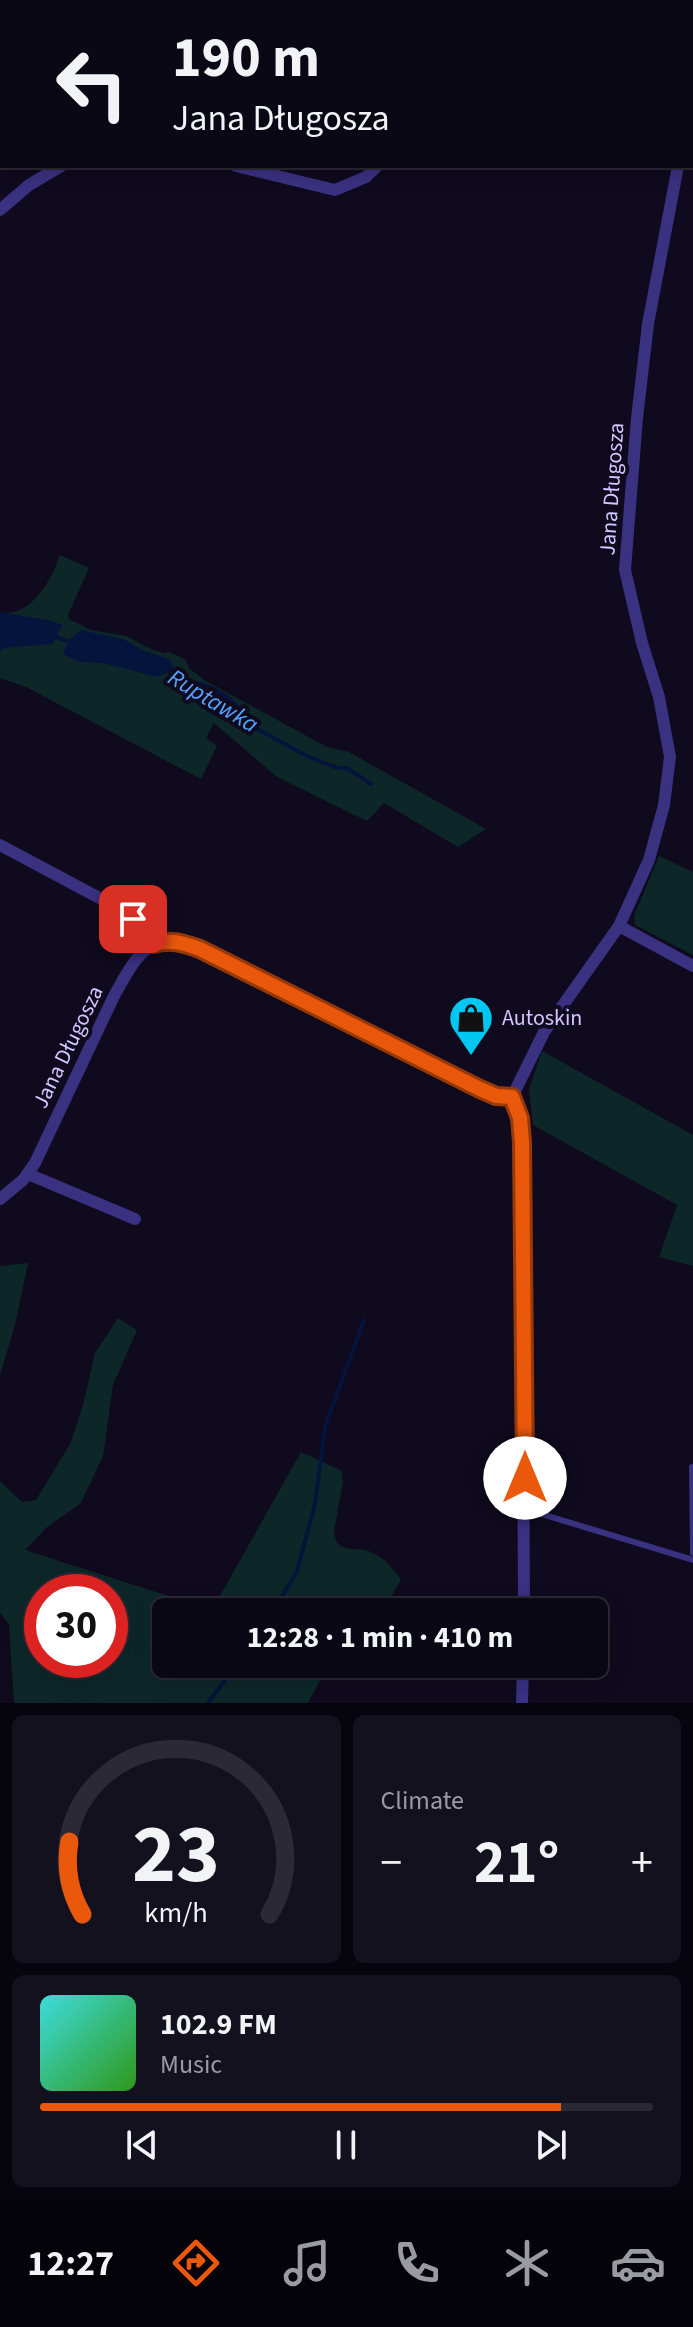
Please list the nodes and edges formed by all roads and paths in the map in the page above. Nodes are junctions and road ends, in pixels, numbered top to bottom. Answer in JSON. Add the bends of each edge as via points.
{"nodes":[{"id":1,"x":58,"y":168,"type":"edge"},
{"id":2,"x":244,"y":168,"type":"edge"},
{"id":3,"x":375,"y":168,"type":"edge"},
{"id":4,"x":678,"y":168,"type":"edge"},
{"id":5,"x":0,"y":210,"type":"edge"},
{"id":6,"x":0,"y":845,"type":"edge"},
{"id":7,"x":619,"y":926,"type":"junction"},
{"id":8,"x":154,"y":944,"type":"junction"},
{"id":9,"x":693,"y":966,"type":"edge"},
{"id":10,"x":512,"y":1097,"type":"junction"},
{"id":11,"x":28,"y":1174,"type":"junction"},
{"id":12,"x":0,"y":1199,"type":"edge"},
{"id":13,"x":135,"y":1219,"type":"dead end"},
{"id":14,"x":692,"y":1467,"type":"edge"},
{"id":15,"x":525,"y":1509,"type":"junction"},
{"id":16,"x":693,"y":1553,"type":"edge"},
{"id":17,"x":693,"y":1560,"type":"edge"},
{"id":18,"x":524,"y":1598,"type":"edge"},
{"id":19,"x":523,"y":1678,"type":"edge"},
{"id":20,"x":522,"y":1703,"type":"edge"}],
"edges":[{"from":1,"to":5,"type":"street"},
{"from":2,"to":3,"type":"street","via":[[335,190]]},
{"from":4,"to":7,"type":"street","name":"Jana Długosza","via":[[648,324],[625,570],[670,757],[655,845]]},
{"from":6,"to":8,"type":"street","via":[[105,901],[149,931]]},
{"from":7,"to":9,"type":"street"},
{"from":7,"to":10,"type":"street","name":"Jana Długosza","via":[[544,1032]]},
{"from":8,"to":10,"type":"street","via":[[181,942],[200,949],[480,1089]]},
{"from":8,"to":11,"type":"street","name":"Jana Długosza","via":[[122,982]]},
{"from":10,"to":15,"type":"street","via":[[522,1143]]},
{"from":11,"to":12,"type":"street","name":"Jana Długosza"},
{"from":11,"to":13,"type":"street"},
{"from":14,"to":16,"type":"lane"},
{"from":15,"to":17,"type":"lane"},
{"from":15,"to":18,"type":"street"},
{"from":19,"to":20,"type":"street"}]}
